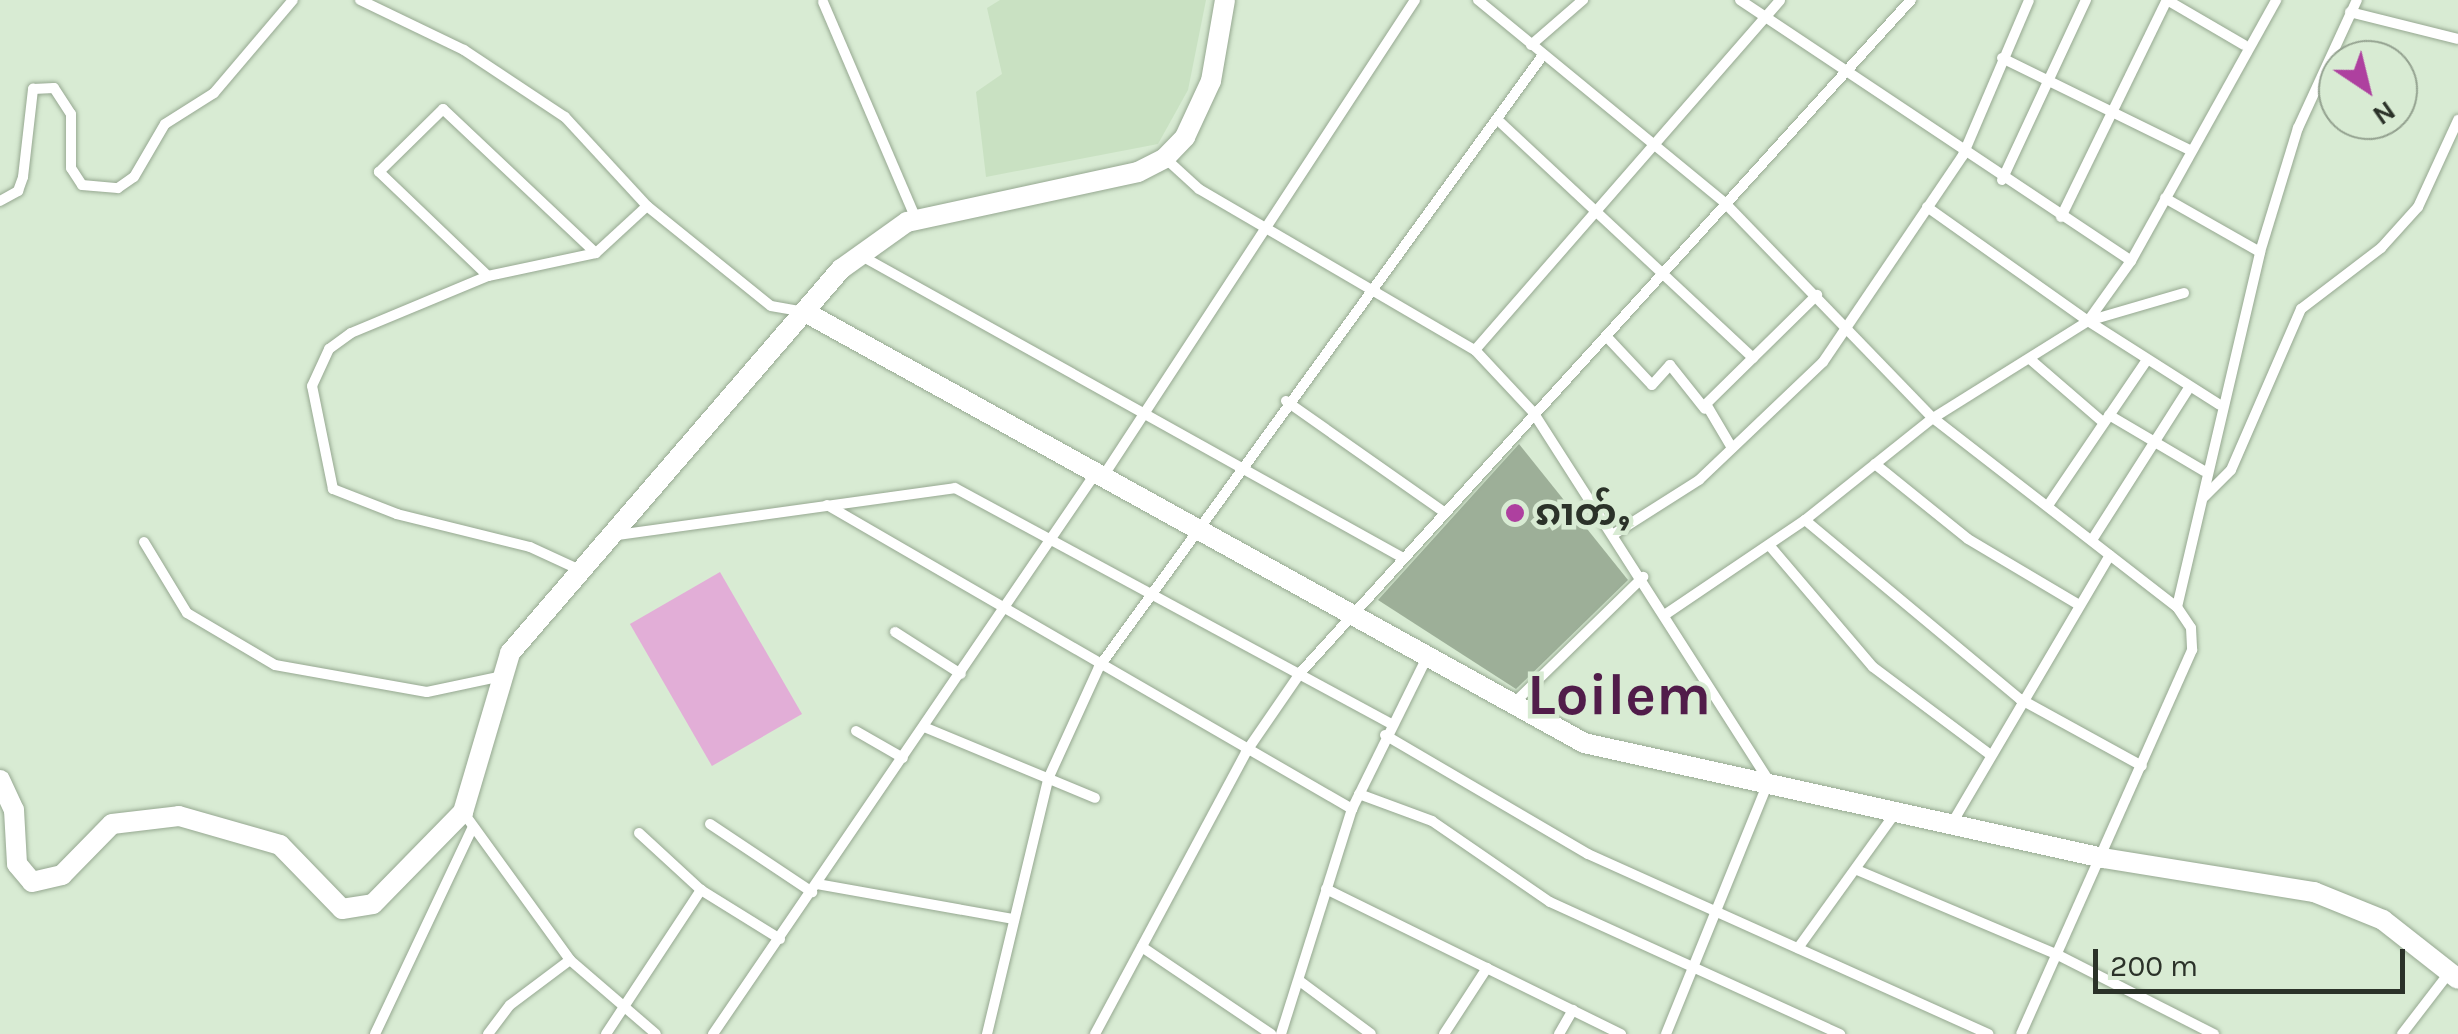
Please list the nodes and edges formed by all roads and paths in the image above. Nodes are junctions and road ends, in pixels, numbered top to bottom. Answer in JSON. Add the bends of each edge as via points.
{"nodes":[{"id":1,"x":293,"y":0,"type":"edge"},
{"id":2,"x":360,"y":0,"type":"edge"},
{"id":3,"x":1226,"y":0,"type":"edge"},
{"id":4,"x":1416,"y":0,"type":"edge"},
{"id":5,"x":1478,"y":0,"type":"edge"},
{"id":6,"x":1583,"y":0,"type":"edge"},
{"id":7,"x":1740,"y":0,"type":"edge"},
{"id":8,"x":1780,"y":0,"type":"edge"},
{"id":9,"x":1912,"y":0,"type":"edge"},
{"id":10,"x":2029,"y":0,"type":"edge"},
{"id":11,"x":2086,"y":0,"type":"edge"},
{"id":12,"x":2276,"y":0,"type":"edge"},
{"id":13,"x":2357,"y":0,"type":"edge"},
{"id":14,"x":823,"y":2,"type":"edge"},
{"id":15,"x":2350,"y":12,"type":"junction"},
{"id":16,"x":1768,"y":17,"type":"junction"},
{"id":17,"x":2458,"y":39,"type":"edge"},
{"id":18,"x":1531,"y":45,"type":"junction"},
{"id":19,"x":2244,"y":45,"type":"junction"},
{"id":20,"x":1543,"y":55,"type":"junction"},
{"id":21,"x":2002,"y":58,"type":"junction"},
{"id":22,"x":1844,"y":72,"type":"junction"},
{"id":23,"x":2051,"y":79,"type":"junction"},
{"id":24,"x":2112,"y":113,"type":"junction"},
{"id":25,"x":2458,"y":120,"type":"edge"},
{"id":26,"x":1500,"y":122,"type":"dead end"},
{"id":27,"x":1659,"y":144,"type":"junction"},
{"id":28,"x":2190,"y":150,"type":"junction"},
{"id":29,"x":1963,"y":155,"type":"junction"},
{"id":30,"x":1164,"y":158,"type":"junction"},
{"id":31,"x":2002,"y":180,"type":"junction"},
{"id":32,"x":2165,"y":198,"type":"junction"},
{"id":33,"x":0,"y":201,"type":"edge"},
{"id":34,"x":1726,"y":204,"type":"junction"},
{"id":35,"x":647,"y":206,"type":"junction"},
{"id":36,"x":1926,"y":206,"type":"junction"},
{"id":37,"x":1596,"y":213,"type":"junction"},
{"id":38,"x":2061,"y":218,"type":"junction"},
{"id":39,"x":916,"y":219,"type":"junction"},
{"id":40,"x":1266,"y":230,"type":"junction"},
{"id":41,"x":596,"y":252,"type":"junction"},
{"id":42,"x":2260,"y":252,"type":"junction"},
{"id":43,"x":858,"y":254,"type":"junction"},
{"id":44,"x":2130,"y":261,"type":"junction"},
{"id":45,"x":1662,"y":274,"type":"junction"},
{"id":46,"x":488,"y":276,"type":"junction"},
{"id":47,"x":1366,"y":291,"type":"junction"},
{"id":48,"x":2184,"y":293,"type":"dead end"},
{"id":49,"x":1817,"y":296,"type":"junction"},
{"id":50,"x":804,"y":312,"type":"junction"},
{"id":51,"x":2088,"y":320,"type":"junction"},
{"id":52,"x":1847,"y":326,"type":"junction"},
{"id":53,"x":1606,"y":336,"type":"junction"},
{"id":54,"x":1475,"y":350,"type":"junction"},
{"id":55,"x":1753,"y":358,"type":"junction"},
{"id":56,"x":2031,"y":360,"type":"junction"},
{"id":57,"x":2145,"y":363,"type":"junction"},
{"id":58,"x":2189,"y":388,"type":"junction"},
{"id":59,"x":1286,"y":402,"type":"junction"},
{"id":60,"x":2220,"y":405,"type":"junction"},
{"id":61,"x":1705,"y":409,"type":"junction"},
{"id":62,"x":1145,"y":410,"type":"junction"},
{"id":63,"x":1533,"y":412,"type":"junction"},
{"id":64,"x":1933,"y":418,"type":"junction"},
{"id":65,"x":2106,"y":419,"type":"junction"},
{"id":66,"x":2158,"y":442,"type":"junction"},
{"id":67,"x":1732,"y":448,"type":"junction"},
{"id":68,"x":1876,"y":464,"type":"junction"},
{"id":69,"x":1239,"y":467,"type":"junction"},
{"id":70,"x":2204,"y":471,"type":"junction"},
{"id":71,"x":1099,"y":476,"type":"junction"},
{"id":72,"x":2204,"y":497,"type":"junction"},
{"id":73,"x":2049,"y":504,"type":"junction"},
{"id":74,"x":827,"y":505,"type":"junction"},
{"id":75,"x":1444,"y":512,"type":"junction"},
{"id":76,"x":1805,"y":520,"type":"junction"},
{"id":77,"x":1198,"y":532,"type":"junction"},
{"id":78,"x":1614,"y":534,"type":"junction"},
{"id":79,"x":612,"y":535,"type":"junction"},
{"id":80,"x":1054,"y":539,"type":"junction"},
{"id":81,"x":2092,"y":540,"type":"junction"},
{"id":82,"x":144,"y":542,"type":"dead end"},
{"id":83,"x":1769,"y":544,"type":"junction"},
{"id":84,"x":2110,"y":554,"type":"junction"},
{"id":85,"x":1403,"y":558,"type":"junction"},
{"id":86,"x":581,"y":570,"type":"junction"},
{"id":87,"x":1642,"y":578,"type":"junction"},
{"id":88,"x":1152,"y":593,"type":"junction"},
{"id":89,"x":2079,"y":605,"type":"junction"},
{"id":90,"x":1009,"y":607,"type":"junction"},
{"id":91,"x":2176,"y":607,"type":"junction"},
{"id":92,"x":1666,"y":614,"type":"junction"},
{"id":93,"x":1350,"y":617,"type":"junction"},
{"id":94,"x":896,"y":632,"type":"dead end"},
{"id":95,"x":1426,"y":659,"type":"junction"},
{"id":96,"x":1099,"y":667,"type":"junction"},
{"id":97,"x":1301,"y":672,"type":"junction"},
{"id":98,"x":962,"y":674,"type":"junction"},
{"id":99,"x":498,"y":677,"type":"junction"},
{"id":100,"x":2020,"y":700,"type":"junction"},
{"id":101,"x":1511,"y":707,"type":"junction"},
{"id":102,"x":1390,"y":723,"type":"junction"},
{"id":103,"x":924,"y":727,"type":"junction"},
{"id":104,"x":856,"y":731,"type":"dead end"},
{"id":105,"x":1385,"y":735,"type":"junction"},
{"id":106,"x":1246,"y":752,"type":"junction"},
{"id":107,"x":1988,"y":753,"type":"junction"},
{"id":108,"x":904,"y":758,"type":"junction"},
{"id":109,"x":2142,"y":766,"type":"junction"},
{"id":110,"x":1048,"y":779,"type":"junction"},
{"id":111,"x":0,"y":780,"type":"edge"},
{"id":112,"x":1770,"y":789,"type":"junction"},
{"id":113,"x":1359,"y":794,"type":"junction"},
{"id":114,"x":1095,"y":798,"type":"dead end"},
{"id":115,"x":1352,"y":809,"type":"junction"},
{"id":116,"x":1894,"y":815,"type":"junction"},
{"id":117,"x":468,"y":820,"type":"junction"},
{"id":118,"x":710,"y":824,"type":"dead end"},
{"id":119,"x":1950,"y":826,"type":"junction"},
{"id":120,"x":639,"y":834,"type":"dead end"},
{"id":121,"x":2104,"y":858,"type":"junction"},
{"id":122,"x":1856,"y":870,"type":"junction"},
{"id":123,"x":815,"y":888,"type":"junction"},
{"id":124,"x":1326,"y":888,"type":"junction"},
{"id":125,"x":702,"y":890,"type":"junction"},
{"id":126,"x":1715,"y":912,"type":"junction"},
{"id":127,"x":1014,"y":919,"type":"junction"},
{"id":128,"x":780,"y":939,"type":"junction"},
{"id":129,"x":1142,"y":947,"type":"junction"},
{"id":130,"x":1798,"y":948,"type":"junction"},
{"id":131,"x":2058,"y":955,"type":"junction"},
{"id":132,"x":570,"y":960,"type":"junction"},
{"id":133,"x":1692,"y":967,"type":"junction"},
{"id":134,"x":1487,"y":968,"type":"junction"},
{"id":135,"x":2454,"y":976,"type":"edge"},
{"id":136,"x":1301,"y":982,"type":"junction"},
{"id":137,"x":621,"y":1010,"type":"junction"},
{"id":138,"x":1572,"y":1010,"type":"junction"},
{"id":139,"x":375,"y":1034,"type":"edge"},
{"id":140,"x":488,"y":1034,"type":"edge"},
{"id":141,"x":606,"y":1034,"type":"edge"},
{"id":142,"x":656,"y":1034,"type":"edge"},
{"id":143,"x":713,"y":1034,"type":"edge"},
{"id":144,"x":987,"y":1034,"type":"edge"},
{"id":145,"x":1095,"y":1034,"type":"edge"},
{"id":146,"x":1271,"y":1034,"type":"edge"},
{"id":147,"x":1281,"y":1034,"type":"edge"},
{"id":148,"x":1371,"y":1034,"type":"edge"},
{"id":149,"x":1444,"y":1034,"type":"edge"},
{"id":150,"x":1558,"y":1034,"type":"edge"},
{"id":151,"x":1621,"y":1034,"type":"edge"},
{"id":152,"x":1666,"y":1034,"type":"edge"},
{"id":153,"x":1840,"y":1034,"type":"edge"},
{"id":154,"x":1988,"y":1034,"type":"edge"},
{"id":155,"x":2021,"y":1034,"type":"edge"},
{"id":156,"x":2214,"y":1034,"type":"edge"},
{"id":157,"x":2402,"y":1034,"type":"edge"}],
"edges":[{"from":1,"to":33,"type":"street","via":[[214,93],[165,124],[134,177],[118,188],[94,192],[82,185],[71,168],[71,114],[54,88],[34,89],[23,176],[18,191]]},
{"from":2,"to":35,"type":"street","via":[[464,50],[565,117]]},
{"from":3,"to":30,"type":"highway","via":[[1211,82],[1185,137]]},
{"from":4,"to":40,"type":"street"},
{"from":5,"to":18,"type":"street"},
{"from":6,"to":18,"type":"street"},
{"from":7,"to":16,"type":"street"},
{"from":8,"to":16,"type":"street"},
{"from":9,"to":22,"type":"street"},
{"from":10,"to":21,"type":"street"},
{"from":11,"to":23,"type":"street"},
{"from":12,"to":19,"type":"street"},
{"from":13,"to":15,"type":"street"},
{"from":14,"to":39,"type":"street"},
{"from":15,"to":17,"type":"street"},
{"from":15,"to":42,"type":"street","via":[[2298,128]]},
{"from":16,"to":22,"type":"street"},
{"from":16,"to":27,"type":"street"},
{"from":18,"to":20,"type":"street"},
{"from":19,"to":24,"type":"street","via":[[2167,0]]},
{"from":19,"to":28,"type":"street"},
{"from":20,"to":27,"type":"street"},
{"from":20,"to":47,"type":"street"},
{"from":21,"to":23,"type":"street"},
{"from":21,"to":29,"type":"street"},
{"from":22,"to":29,"type":"street"},
{"from":22,"to":34,"type":"street"},
{"from":23,"to":24,"type":"street"},
{"from":23,"to":31,"type":"street"},
{"from":24,"to":28,"type":"street"},
{"from":24,"to":38,"type":"street"},
{"from":25,"to":72,"type":"street","via":[[2418,207],[2380,248],[2301,309],[2231,470]]},
{"from":26,"to":37,"type":"street"},
{"from":27,"to":34,"type":"street"},
{"from":27,"to":37,"type":"street"},
{"from":28,"to":32,"type":"street"},
{"from":29,"to":31,"type":"street"},
{"from":29,"to":36,"type":"street"},
{"from":30,"to":39,"type":"highway","via":[[1138,172]]},
{"from":30,"to":40,"type":"street"},
{"from":31,"to":38,"type":"street"},
{"from":32,"to":42,"type":"street"},
{"from":32,"to":44,"type":"street"},
{"from":34,"to":45,"type":"street"},
{"from":34,"to":49,"type":"street"},
{"from":35,"to":41,"type":"street"},
{"from":35,"to":50,"type":"street","via":[[771,306]]},
{"from":36,"to":51,"type":"street"},
{"from":36,"to":52,"type":"street"},
{"from":37,"to":45,"type":"street"},
{"from":37,"to":54,"type":"street"},
{"from":38,"to":44,"type":"street"},
{"from":39,"to":43,"type":"highway"},
{"from":40,"to":47,"type":"street"},
{"from":40,"to":62,"type":"street"},
{"from":41,"to":46,"type":"street"},
{"from":41,"to":46,"type":"street","via":[[442,109],[380,172]]},
{"from":42,"to":60,"type":"street"},
{"from":43,"to":50,"type":"highway"},
{"from":43,"to":62,"type":"street"},
{"from":44,"to":51,"type":"street"},
{"from":45,"to":53,"type":"street"},
{"from":45,"to":55,"type":"street"},
{"from":46,"to":86,"type":"street","via":[[400,309],[330,349],[312,386],[326,480],[357,502],[530,548]]},
{"from":47,"to":54,"type":"street"},
{"from":47,"to":59,"type":"street"},
{"from":48,"to":51,"type":"street"},
{"from":49,"to":52,"type":"street"},
{"from":49,"to":55,"type":"street"},
{"from":50,"to":71,"type":"highway"},
{"from":50,"to":79,"type":"highway"},
{"from":51,"to":56,"type":"street"},
{"from":51,"to":57,"type":"street"},
{"from":52,"to":64,"type":"street"},
{"from":52,"to":67,"type":"street","via":[[1823,362]]},
{"from":53,"to":61,"type":"street","via":[[1652,385],[1670,365]]},
{"from":53,"to":63,"type":"street"},
{"from":54,"to":63,"type":"street"},
{"from":55,"to":61,"type":"street"},
{"from":56,"to":64,"type":"street"},
{"from":56,"to":65,"type":"street"},
{"from":57,"to":58,"type":"street"},
{"from":57,"to":65,"type":"street"},
{"from":58,"to":60,"type":"street"},
{"from":58,"to":66,"type":"street"},
{"from":59,"to":69,"type":"street"},
{"from":59,"to":75,"type":"street","via":[[1386,464]]},
{"from":60,"to":70,"type":"street"},
{"from":61,"to":67,"type":"street"},
{"from":62,"to":69,"type":"street"},
{"from":62,"to":71,"type":"street"},
{"from":63,"to":75,"type":"street"},
{"from":63,"to":78,"type":"street"},
{"from":64,"to":68,"type":"street"},
{"from":64,"to":73,"type":"street"},
{"from":65,"to":66,"type":"street"},
{"from":65,"to":73,"type":"street"},
{"from":66,"to":70,"type":"street"},
{"from":66,"to":81,"type":"street"},
{"from":67,"to":78,"type":"street","via":[[1699,480]]},
{"from":68,"to":76,"type":"street"},
{"from":68,"to":89,"type":"street","via":[[1968,538]]},
{"from":69,"to":77,"type":"street"},
{"from":69,"to":85,"type":"street"},
{"from":70,"to":72,"type":"street"},
{"from":71,"to":77,"type":"highway"},
{"from":71,"to":80,"type":"street"},
{"from":72,"to":91,"type":"street"},
{"from":73,"to":81,"type":"street"},
{"from":74,"to":79,"type":"street"},
{"from":74,"to":80,"type":"street","via":[[955,488]]},
{"from":74,"to":90,"type":"street"},
{"from":75,"to":85,"type":"street"},
{"from":76,"to":83,"type":"street"},
{"from":76,"to":100,"type":"street"},
{"from":77,"to":88,"type":"street"},
{"from":77,"to":93,"type":"highway"},
{"from":78,"to":87,"type":"street"},
{"from":79,"to":86,"type":"highway"},
{"from":80,"to":88,"type":"street"},
{"from":80,"to":90,"type":"street"},
{"from":81,"to":84,"type":"street"},
{"from":82,"to":99,"type":"street","via":[[187,613],[275,665],[427,692]]},
{"from":83,"to":92,"type":"street"},
{"from":83,"to":107,"type":"street","via":[[1873,668]]},
{"from":84,"to":89,"type":"street"},
{"from":84,"to":91,"type":"street"},
{"from":85,"to":93,"type":"street"},
{"from":86,"to":99,"type":"highway"},
{"from":87,"to":92,"type":"street"},
{"from":87,"to":101,"type":"street"},
{"from":88,"to":96,"type":"street"},
{"from":88,"to":97,"type":"street"},
{"from":89,"to":100,"type":"street"},
{"from":90,"to":96,"type":"street"},
{"from":90,"to":98,"type":"street"},
{"from":91,"to":109,"type":"street","via":[[2191,628],[2192,650]]},
{"from":92,"to":112,"type":"street"},
{"from":93,"to":95,"type":"highway"},
{"from":93,"to":97,"type":"street"},
{"from":94,"to":98,"type":"street"},
{"from":95,"to":101,"type":"highway"},
{"from":95,"to":102,"type":"street"},
{"from":96,"to":106,"type":"street"},
{"from":96,"to":110,"type":"street"},
{"from":97,"to":102,"type":"street"},
{"from":97,"to":106,"type":"street"},
{"from":98,"to":103,"type":"street"},
{"from":99,"to":117,"type":"highway"},
{"from":100,"to":107,"type":"street"},
{"from":100,"to":109,"type":"street"},
{"from":101,"to":112,"type":"highway","via":[[1639,762]]},
{"from":102,"to":105,"type":"street"},
{"from":103,"to":108,"type":"street"},
{"from":103,"to":110,"type":"street"},
{"from":104,"to":108,"type":"street"},
{"from":105,"to":113,"type":"street"},
{"from":105,"to":126,"type":"street","via":[[1588,854]]},
{"from":106,"to":115,"type":"street"},
{"from":106,"to":129,"type":"street"},
{"from":107,"to":119,"type":"street"},
{"from":108,"to":123,"type":"street"},
{"from":109,"to":121,"type":"street"},
{"from":110,"to":114,"type":"street"},
{"from":110,"to":127,"type":"street"},
{"from":111,"to":117,"type":"highway","via":[[12,797],[17,864],[32,882],[62,875],[112,824],[178,816],[273,841],[342,909],[373,904]]},
{"from":112,"to":116,"type":"highway"},
{"from":112,"to":126,"type":"street"},
{"from":113,"to":115,"type":"street"},
{"from":113,"to":133,"type":"street","via":[[1432,822],[1550,902]]},
{"from":115,"to":124,"type":"street"},
{"from":116,"to":119,"type":"highway"},
{"from":116,"to":122,"type":"street"},
{"from":117,"to":132,"type":"street"},
{"from":117,"to":139,"type":"street"},
{"from":118,"to":123,"type":"street"},
{"from":119,"to":121,"type":"highway"},
{"from":120,"to":125,"type":"street"},
{"from":121,"to":131,"type":"street"},
{"from":121,"to":135,"type":"highway","via":[[2338,900],[2383,920]]},
{"from":122,"to":130,"type":"street"},
{"from":122,"to":131,"type":"street"},
{"from":123,"to":127,"type":"street"},
{"from":123,"to":128,"type":"street"},
{"from":124,"to":134,"type":"street"},
{"from":124,"to":136,"type":"street"},
{"from":125,"to":128,"type":"street"},
{"from":125,"to":137,"type":"street"},
{"from":126,"to":130,"type":"street"},
{"from":126,"to":133,"type":"street"},
{"from":127,"to":144,"type":"street"},
{"from":128,"to":143,"type":"street"},
{"from":129,"to":145,"type":"street"},
{"from":129,"to":146,"type":"street"},
{"from":130,"to":154,"type":"street"},
{"from":131,"to":155,"type":"street"},
{"from":131,"to":156,"type":"street"},
{"from":132,"to":137,"type":"street"},
{"from":132,"to":140,"type":"street","via":[[510,1005]]},
{"from":133,"to":152,"type":"street"},
{"from":133,"to":153,"type":"street"},
{"from":134,"to":138,"type":"street"},
{"from":134,"to":149,"type":"street"},
{"from":135,"to":157,"type":"street"},
{"from":136,"to":147,"type":"street"},
{"from":136,"to":148,"type":"street"},
{"from":137,"to":141,"type":"street"},
{"from":137,"to":142,"type":"street"},
{"from":138,"to":150,"type":"street"},
{"from":138,"to":151,"type":"street"}]}
